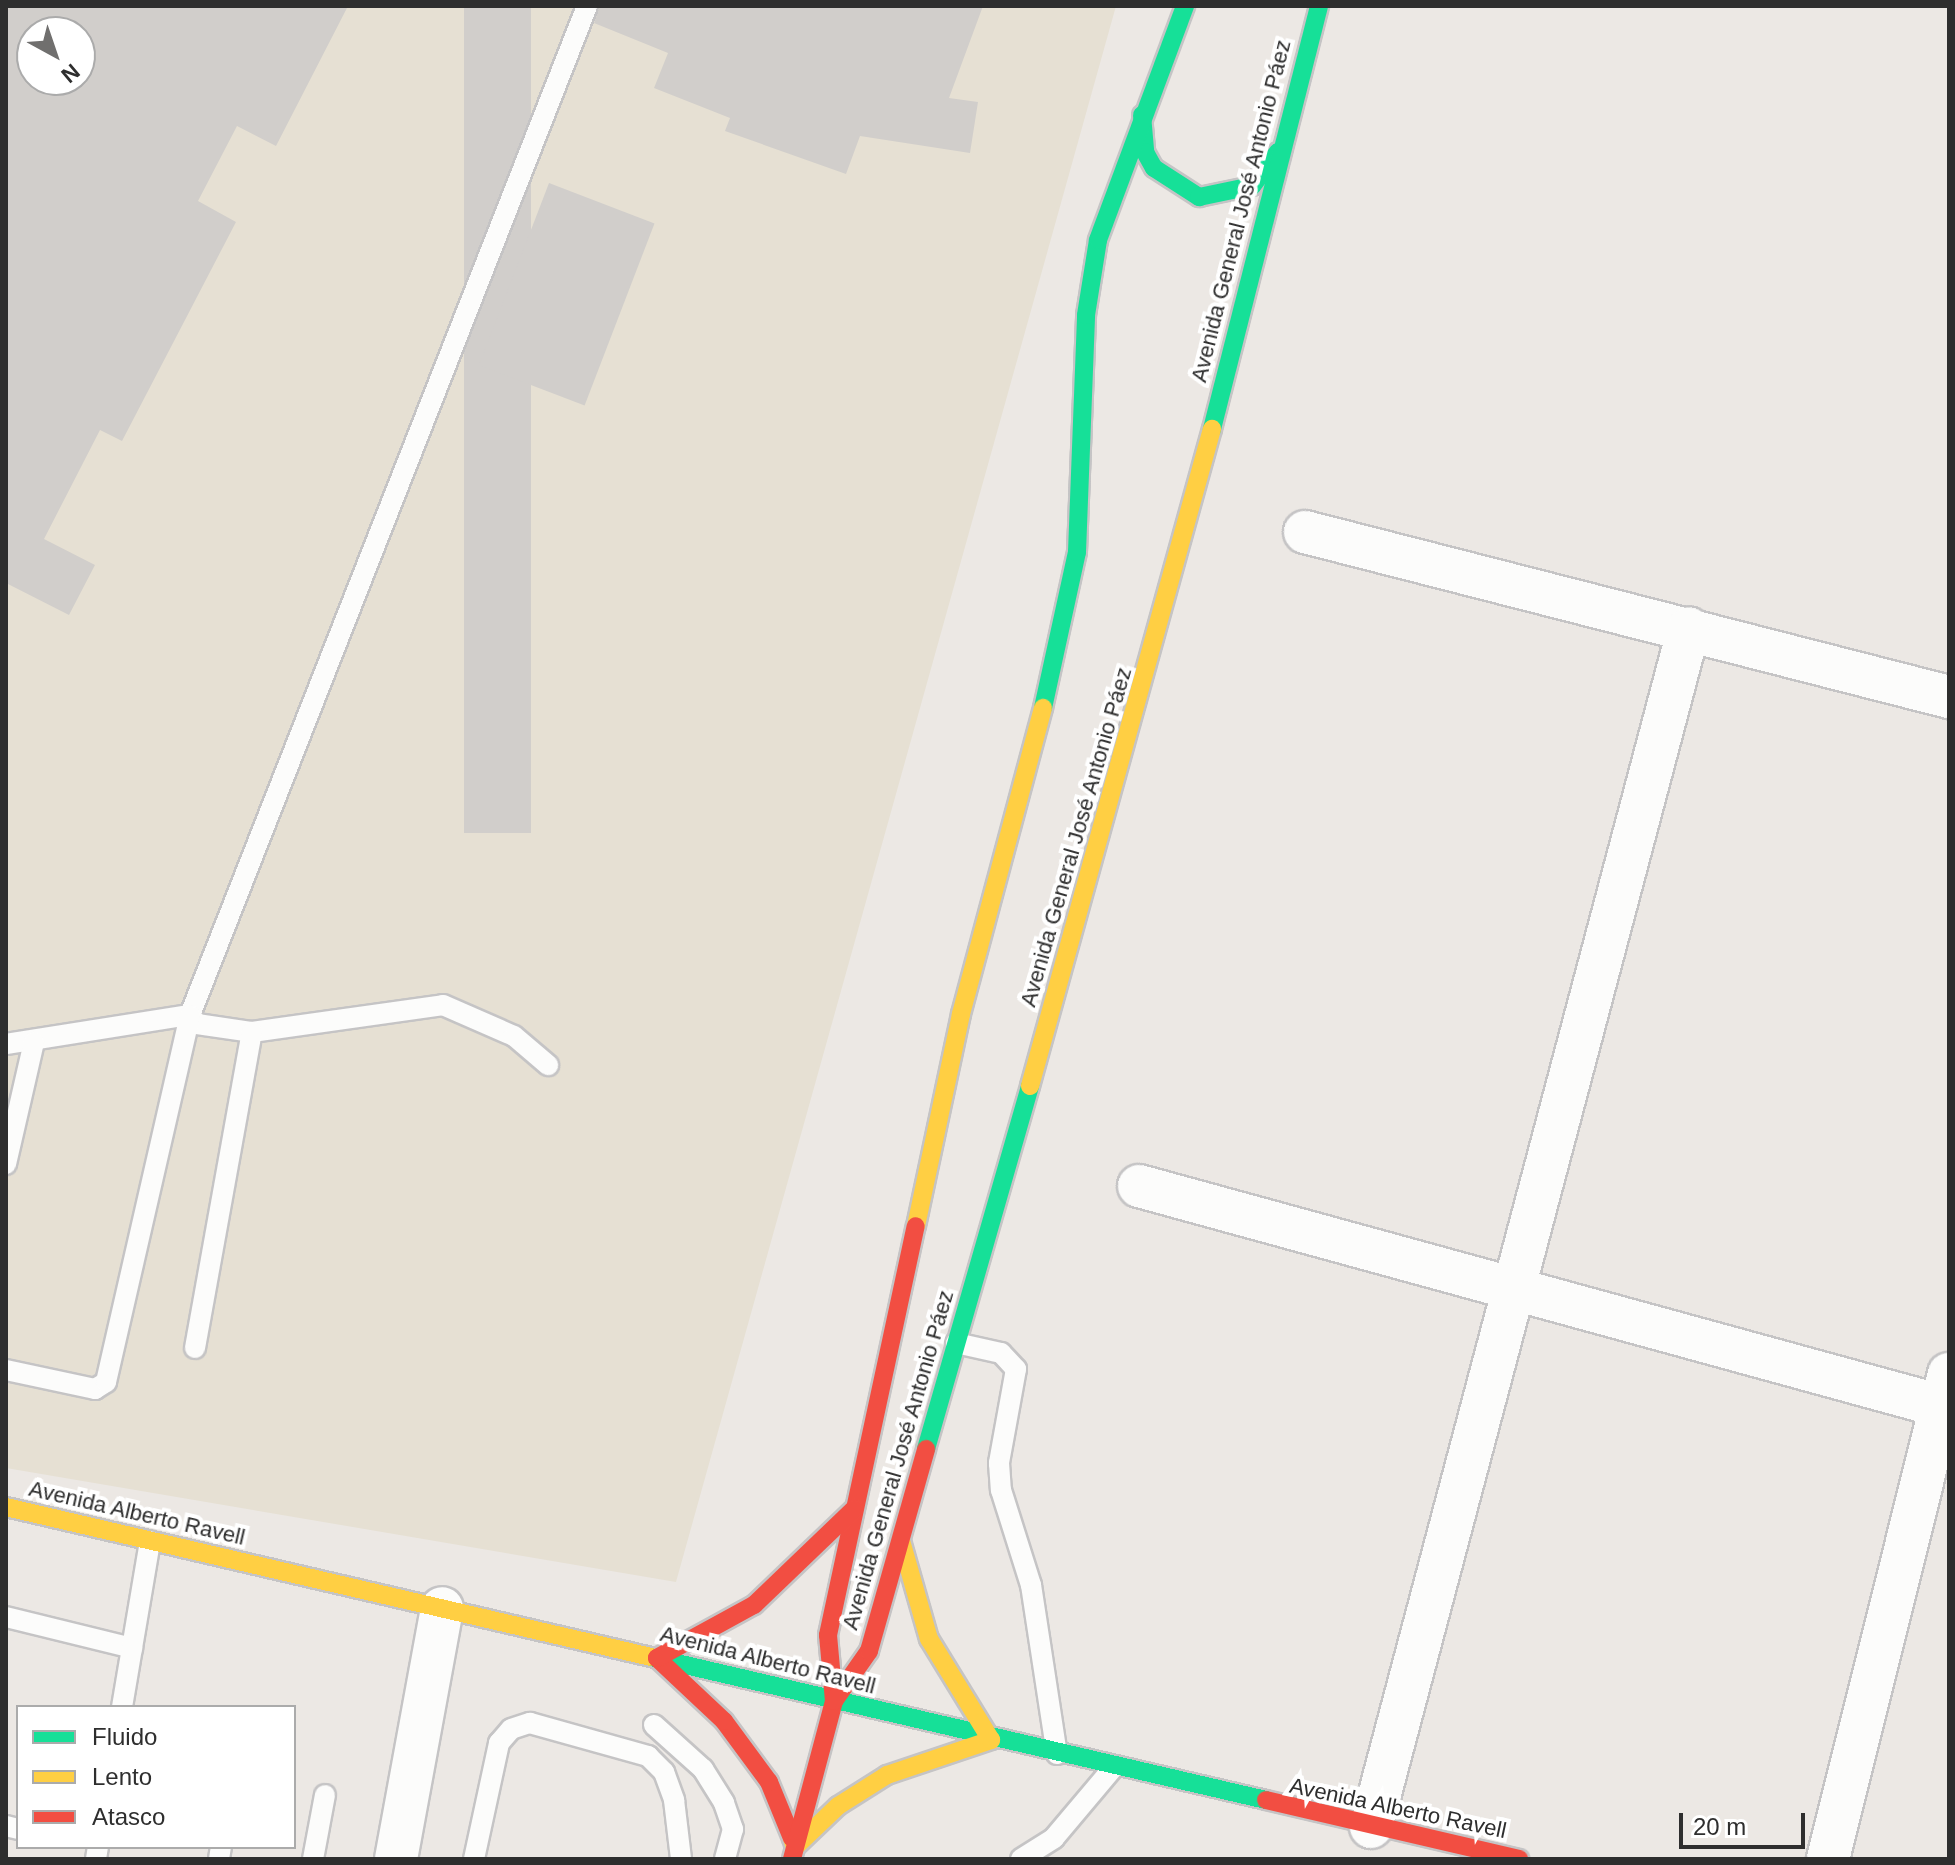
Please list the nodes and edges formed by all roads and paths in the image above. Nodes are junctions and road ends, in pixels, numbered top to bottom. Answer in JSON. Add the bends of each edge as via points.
{"nodes":[{"id":1,"x":587,"y":6,"type":"edge"},
{"id":2,"x":1185,"y":6,"type":"edge"},
{"id":3,"x":1319,"y":6,"type":"edge"},
{"id":4,"x":1142,"y":115,"type":"junction"},
{"id":5,"x":1282,"y":141,"type":"junction"},
{"id":6,"x":1305,"y":532,"type":"dead end"},
{"id":7,"x":1689,"y":628,"type":"junction"},
{"id":8,"x":1949,"y":697,"type":"edge"},
{"id":9,"x":190,"y":1015,"type":"junction"},
{"id":10,"x":252,"y":1032,"type":"junction"},
{"id":11,"x":34,"y":1042,"type":"junction"},
{"id":12,"x":6,"y":1044,"type":"edge"},
{"id":13,"x":548,"y":1065,"type":"dead end"},
{"id":14,"x":6,"y":1164,"type":"edge"},
{"id":15,"x":1139,"y":1186,"type":"dead end"},
{"id":16,"x":1513,"y":1290,"type":"junction"},
{"id":17,"x":956,"y":1343,"type":"junction"},
{"id":18,"x":195,"y":1348,"type":"dead end"},
{"id":19,"x":6,"y":1370,"type":"edge"},
{"id":20,"x":1945,"y":1390,"type":"edge"},
{"id":21,"x":6,"y":1507,"type":"edge"},
{"id":22,"x":856,"y":1508,"type":"junction"},
{"id":23,"x":901,"y":1536,"type":"junction"},
{"id":24,"x":150,"y":1541,"type":"junction"},
{"id":25,"x":442,"y":1608,"type":"junction"},
{"id":26,"x":6,"y":1617,"type":"edge"},
{"id":27,"x":132,"y":1648,"type":"junction"},
{"id":28,"x":657,"y":1658,"type":"junction"},
{"id":29,"x":834,"y":1701,"type":"junction"},
{"id":30,"x":122,"y":1705,"type":"edge"},
{"id":31,"x":654,"y":1725,"type":"dead end"},
{"id":32,"x":991,"y":1740,"type":"junction"},
{"id":33,"x":1057,"y":1754,"type":"junction"},
{"id":34,"x":1113,"y":1768,"type":"junction"},
{"id":35,"x":325,"y":1795,"type":"dead end"},
{"id":36,"x":1371,"y":1827,"type":"junction"},
{"id":37,"x":793,"y":1853,"type":"edge"},
{"id":38,"x":313,"y":1859,"type":"edge"},
{"id":39,"x":396,"y":1859,"type":"edge"},
{"id":40,"x":474,"y":1859,"type":"edge"},
{"id":41,"x":681,"y":1859,"type":"edge"},
{"id":42,"x":725,"y":1859,"type":"edge"},
{"id":43,"x":1021,"y":1859,"type":"edge"},
{"id":44,"x":1519,"y":1859,"type":"edge"},
{"id":45,"x":1828,"y":1859,"type":"edge"}],
"edges":[{"from":1,"to":9,"type":"lane"},
{"from":2,"to":4,"type":"street","name":"Avenida General José Antonio Páez"},
{"from":3,"to":5,"type":"street","name":"Avenida General José Antonio Páez"},
{"from":4,"to":5,"type":"street","via":[[1145,152],[1154,168],[1199,197],[1252,186],[1276,158]]},
{"from":4,"to":22,"type":"street","name":"Avenida General José Antonio Páez","via":[[1107,202],[1091,277],[1077,552],[1066,621],[961,1014]]},
{"from":5,"to":17,"type":"street","name":"Avenida General José Antonio Páez","via":[[1169,598]]},
{"from":6,"to":7,"type":"street"},
{"from":7,"to":8,"type":"street"},
{"from":7,"to":16,"type":"street"},
{"from":9,"to":10,"type":"lane","via":[[197,1024]]},
{"from":9,"to":11,"type":"lane"},
{"from":9,"to":19,"type":"lane","via":[[106,1382],[95,1389]]},
{"from":10,"to":13,"type":"lane","via":[[443,1005],[514,1036]]},
{"from":10,"to":18,"type":"lane"},
{"from":11,"to":12,"type":"lane"},
{"from":11,"to":14,"type":"lane"},
{"from":15,"to":16,"type":"street"},
{"from":16,"to":20,"type":"street"},
{"from":16,"to":36,"type":"street"},
{"from":17,"to":23,"type":"street","name":"Avenida General José Antonio Páez"},
{"from":17,"to":33,"type":"lane","via":[[1001,1353],[1016,1369],[999,1463],[1001,1490],[1031,1585]]},
{"from":20,"to":45,"type":"street"},
{"from":21,"to":24,"type":"street","name":"Avenida Alberto Ravell"},
{"from":22,"to":28,"type":"street","via":[[754,1605]]},
{"from":22,"to":29,"type":"street","name":"Avenida General José Antonio Páez","via":[[828,1635]]},
{"from":23,"to":29,"type":"street","name":"Avenida General José Antonio Páez","via":[[869,1651]]},
{"from":23,"to":32,"type":"street","via":[[929,1639]]},
{"from":24,"to":25,"type":"street","name":"Avenida Alberto Ravell"},
{"from":24,"to":27,"type":"lane"},
{"from":25,"to":28,"type":"street","name":"Avenida Alberto Ravell"},
{"from":25,"to":39,"type":"street"},
{"from":26,"to":27,"type":"lane"},
{"from":27,"to":30,"type":"lane"},
{"from":28,"to":29,"type":"street","name":"Avenida Alberto Ravell"},
{"from":28,"to":37,"type":"street","via":[[724,1721],[769,1782]]},
{"from":29,"to":32,"type":"street","name":"Avenida Alberto Ravell"},
{"from":29,"to":37,"type":"street"},
{"from":31,"to":42,"type":"lane","via":[[703,1769],[724,1803],[733,1829]]},
{"from":32,"to":33,"type":"street","name":"Avenida Alberto Ravell"},
{"from":32,"to":37,"type":"street","via":[[887,1775],[838,1806]]},
{"from":33,"to":34,"type":"street","name":"Avenida Alberto Ravell"},
{"from":34,"to":36,"type":"street","name":"Avenida Alberto Ravell"},
{"from":34,"to":43,"type":"lane","via":[[1054,1838]]},
{"from":35,"to":38,"type":"lane"},
{"from":36,"to":44,"type":"street","name":"Avenida Alberto Ravell"},
{"from":40,"to":41,"type":"lane","via":[[499,1743],[511,1729],[530,1723],[648,1756],[664,1772],[674,1800]]}]}
